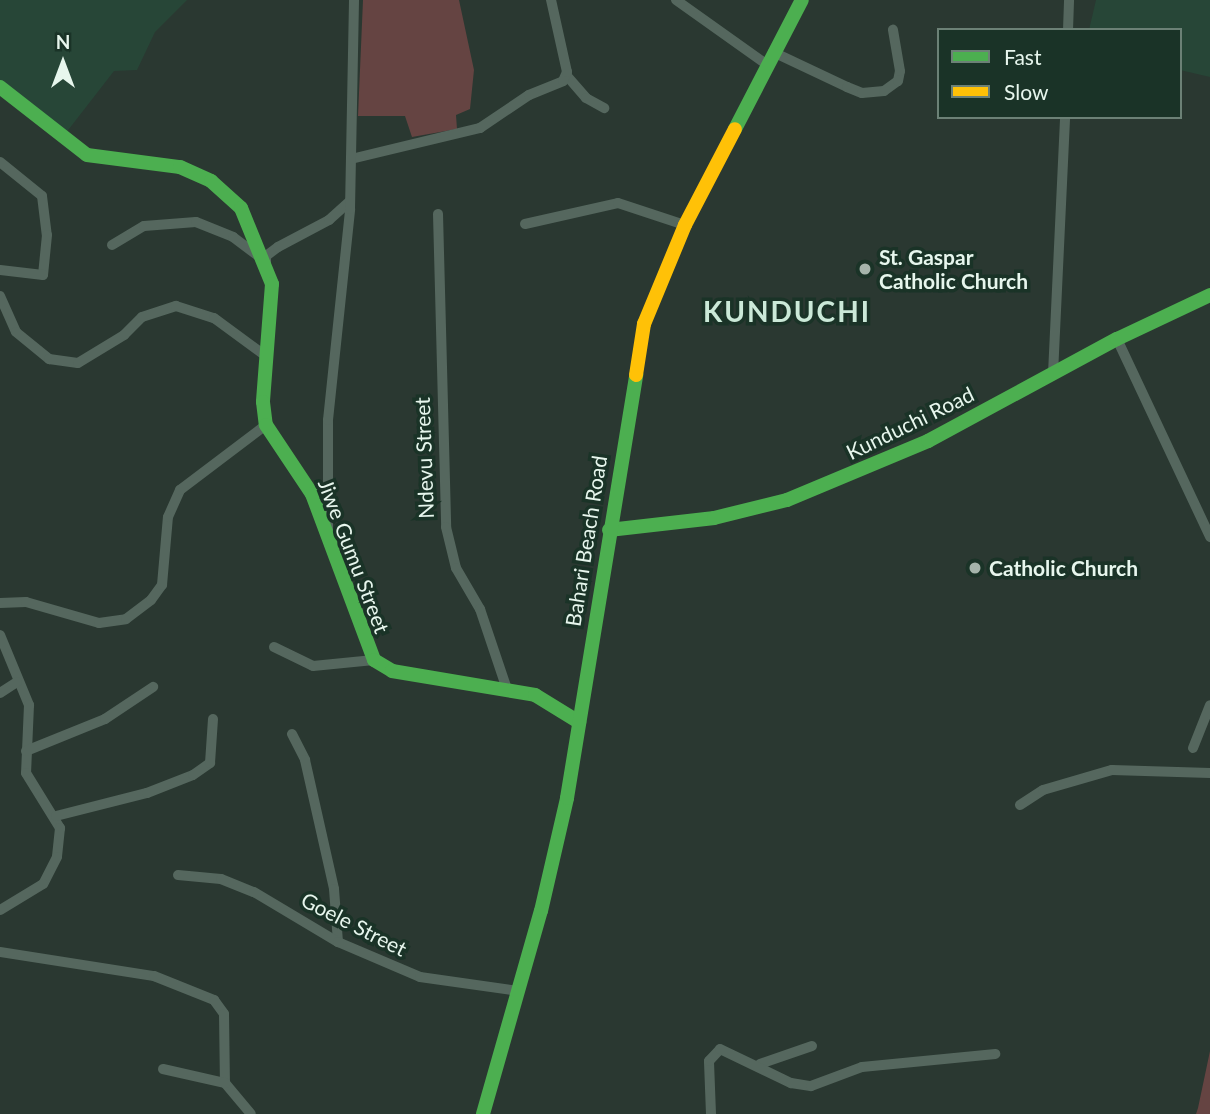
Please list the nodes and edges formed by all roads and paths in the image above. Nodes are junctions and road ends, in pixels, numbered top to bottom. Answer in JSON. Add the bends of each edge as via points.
{"nodes":[{"id":1,"x":355,"y":0,"type":"edge"},
{"id":2,"x":551,"y":0,"type":"edge"},
{"id":3,"x":676,"y":0,"type":"edge"},
{"id":4,"x":802,"y":0,"type":"edge"},
{"id":5,"x":1069,"y":0,"type":"edge"},
{"id":6,"x":1068,"y":28,"type":"edge"},
{"id":7,"x":893,"y":30,"type":"dead end"},
{"id":8,"x":769,"y":58,"type":"junction"},
{"id":9,"x":567,"y":76,"type":"junction"},
{"id":10,"x":0,"y":87,"type":"edge"},
{"id":11,"x":604,"y":108,"type":"dead end"},
{"id":12,"x":1065,"y":119,"type":"edge"},
{"id":13,"x":351,"y":159,"type":"junction"},
{"id":14,"x":0,"y":162,"type":"edge"},
{"id":15,"x":350,"y":201,"type":"junction"},
{"id":16,"x":438,"y":214,"type":"dead end"},
{"id":17,"x":525,"y":224,"type":"dead end"},
{"id":18,"x":685,"y":225,"type":"junction"},
{"id":19,"x":112,"y":245,"type":"dead end"},
{"id":20,"x":265,"y":262,"type":"junction"},
{"id":21,"x":0,"y":270,"type":"edge"},
{"id":22,"x":1210,"y":295,"type":"edge"},
{"id":23,"x":0,"y":296,"type":"edge"},
{"id":24,"x":1117,"y":339,"type":"junction"},
{"id":25,"x":267,"y":357,"type":"junction"},
{"id":26,"x":1054,"y":374,"type":"junction"},
{"id":27,"x":266,"y":425,"type":"junction"},
{"id":28,"x":609,"y":530,"type":"junction"},
{"id":29,"x":1210,"y":537,"type":"edge"},
{"id":30,"x":328,"y":541,"type":"junction"},
{"id":31,"x":0,"y":603,"type":"edge"},
{"id":32,"x":0,"y":635,"type":"edge"},
{"id":33,"x":274,"y":647,"type":"dead end"},
{"id":34,"x":374,"y":660,"type":"junction"},
{"id":35,"x":18,"y":682,"type":"junction"},
{"id":36,"x":153,"y":687,"type":"dead end"},
{"id":37,"x":507,"y":689,"type":"junction"},
{"id":38,"x":0,"y":693,"type":"edge"},
{"id":39,"x":1210,"y":705,"type":"edge"},
{"id":40,"x":213,"y":719,"type":"dead end"},
{"id":41,"x":579,"y":722,"type":"junction"},
{"id":42,"x":292,"y":734,"type":"dead end"},
{"id":43,"x":1193,"y":748,"type":"dead end"},
{"id":44,"x":26,"y":751,"type":"junction"},
{"id":45,"x":1210,"y":773,"type":"edge"},
{"id":46,"x":1020,"y":805,"type":"dead end"},
{"id":47,"x":56,"y":816,"type":"junction"},
{"id":48,"x":178,"y":875,"type":"dead end"},
{"id":49,"x":0,"y":911,"type":"edge"},
{"id":50,"x":338,"y":942,"type":"junction"},
{"id":51,"x":0,"y":952,"type":"edge"},
{"id":52,"x":518,"y":991,"type":"junction"},
{"id":53,"x":812,"y":1046,"type":"dead end"},
{"id":54,"x":995,"y":1054,"type":"dead end"},
{"id":55,"x":760,"y":1064,"type":"junction"},
{"id":56,"x":163,"y":1069,"type":"dead end"},
{"id":57,"x":225,"y":1083,"type":"junction"},
{"id":58,"x":251,"y":1114,"type":"edge"},
{"id":59,"x":483,"y":1114,"type":"edge"},
{"id":60,"x":711,"y":1114,"type":"edge"}],
"edges":[{"from":1,"to":13,"type":"street"},
{"from":2,"to":9,"type":"street"},
{"from":3,"to":8,"type":"street"},
{"from":4,"to":8,"type":"street","name":"Bahari Beach Road"},
{"from":5,"to":6,"type":"street"},
{"from":7,"to":8,"type":"street","via":[[900,71],[898,81],[884,91],[862,93]]},
{"from":8,"to":18,"type":"street","name":"Bahari Beach Road"},
{"from":9,"to":11,"type":"street","via":[[586,98]]},
{"from":9,"to":13,"type":"street","via":[[480,128]]},
{"from":10,"to":20,"type":"street","via":[[87,155],[180,167],[211,181],[241,208]]},
{"from":12,"to":26,"type":"street"},
{"from":13,"to":15,"type":"street"},
{"from":14,"to":21,"type":"street","via":[[42,196],[47,235],[43,275]]},
{"from":15,"to":20,"type":"street","via":[[329,220],[278,247]]},
{"from":15,"to":30,"type":"street","via":[[328,420]]},
{"from":16,"to":37,"type":"street","name":"Ndevu Street","via":[[446,527],[456,568],[480,609]]},
{"from":17,"to":18,"type":"street","via":[[618,203]]},
{"from":18,"to":28,"type":"street","name":"Bahari Beach Road","via":[[644,324]]},
{"from":19,"to":20,"type":"street","via":[[151,224],[195,222],[233,237]]},
{"from":20,"to":25,"type":"street","via":[[273,300]]},
{"from":22,"to":24,"type":"street","name":"Kunduchi Road"},
{"from":23,"to":25,"type":"street","via":[[16,332],[49,359],[78,363],[124,335],[142,317],[176,306],[214,318]]},
{"from":24,"to":26,"type":"street","name":"Kunduchi Road"},
{"from":24,"to":29,"type":"street"},
{"from":25,"to":27,"type":"street"},
{"from":26,"to":28,"type":"street","name":"Kunduchi Road","via":[[928,440],[786,500],[714,517]]},
{"from":27,"to":30,"type":"street","name":"Jiwe Gumu Street","via":[[312,494]]},
{"from":27,"to":31,"type":"street","via":[[180,490],[168,517],[162,585],[126,619],[99,623],[48,606]]},
{"from":28,"to":41,"type":"street","name":"Bahari Beach Road"},
{"from":30,"to":34,"type":"street","name":"Jiwe Gumu Street"},
{"from":32,"to":35,"type":"street"},
{"from":33,"to":34,"type":"street","via":[[313,666]]},
{"from":34,"to":37,"type":"street","name":"Jiwe Gumu Street","via":[[392,671]]},
{"from":35,"to":38,"type":"street"},
{"from":35,"to":44,"type":"street","via":[[29,705]]},
{"from":36,"to":44,"type":"street","via":[[105,719]]},
{"from":37,"to":41,"type":"street","name":"Jiwe Gumu Street","via":[[535,695]]},
{"from":39,"to":43,"type":"street"},
{"from":40,"to":47,"type":"street","via":[[210,762],[194,775],[147,793]]},
{"from":41,"to":52,"type":"street","name":"Bahari Beach Road","via":[[567,798]]},
{"from":42,"to":50,"type":"street","via":[[305,760],[334,889]]},
{"from":44,"to":47,"type":"street","via":[[28,779]]},
{"from":45,"to":46,"type":"street","via":[[1112,770],[1044,790]]},
{"from":47,"to":49,"type":"street","via":[[60,836],[52,871],[31,894]]},
{"from":48,"to":50,"type":"street","name":"Goele Street","via":[[220,879],[254,892]]},
{"from":50,"to":52,"type":"street","name":"Goele Street","via":[[420,977]]},
{"from":51,"to":57,"type":"street","via":[[154,976],[214,1000],[224,1014]]},
{"from":52,"to":59,"type":"street","name":"Bahari Beach Road"},
{"from":53,"to":55,"type":"street"},
{"from":54,"to":55,"type":"street","via":[[862,1067],[811,1086],[791,1083]]},
{"from":55,"to":60,"type":"street","via":[[725,1049],[713,1053],[709,1061]]},
{"from":56,"to":57,"type":"street"},
{"from":57,"to":58,"type":"street"}]}
